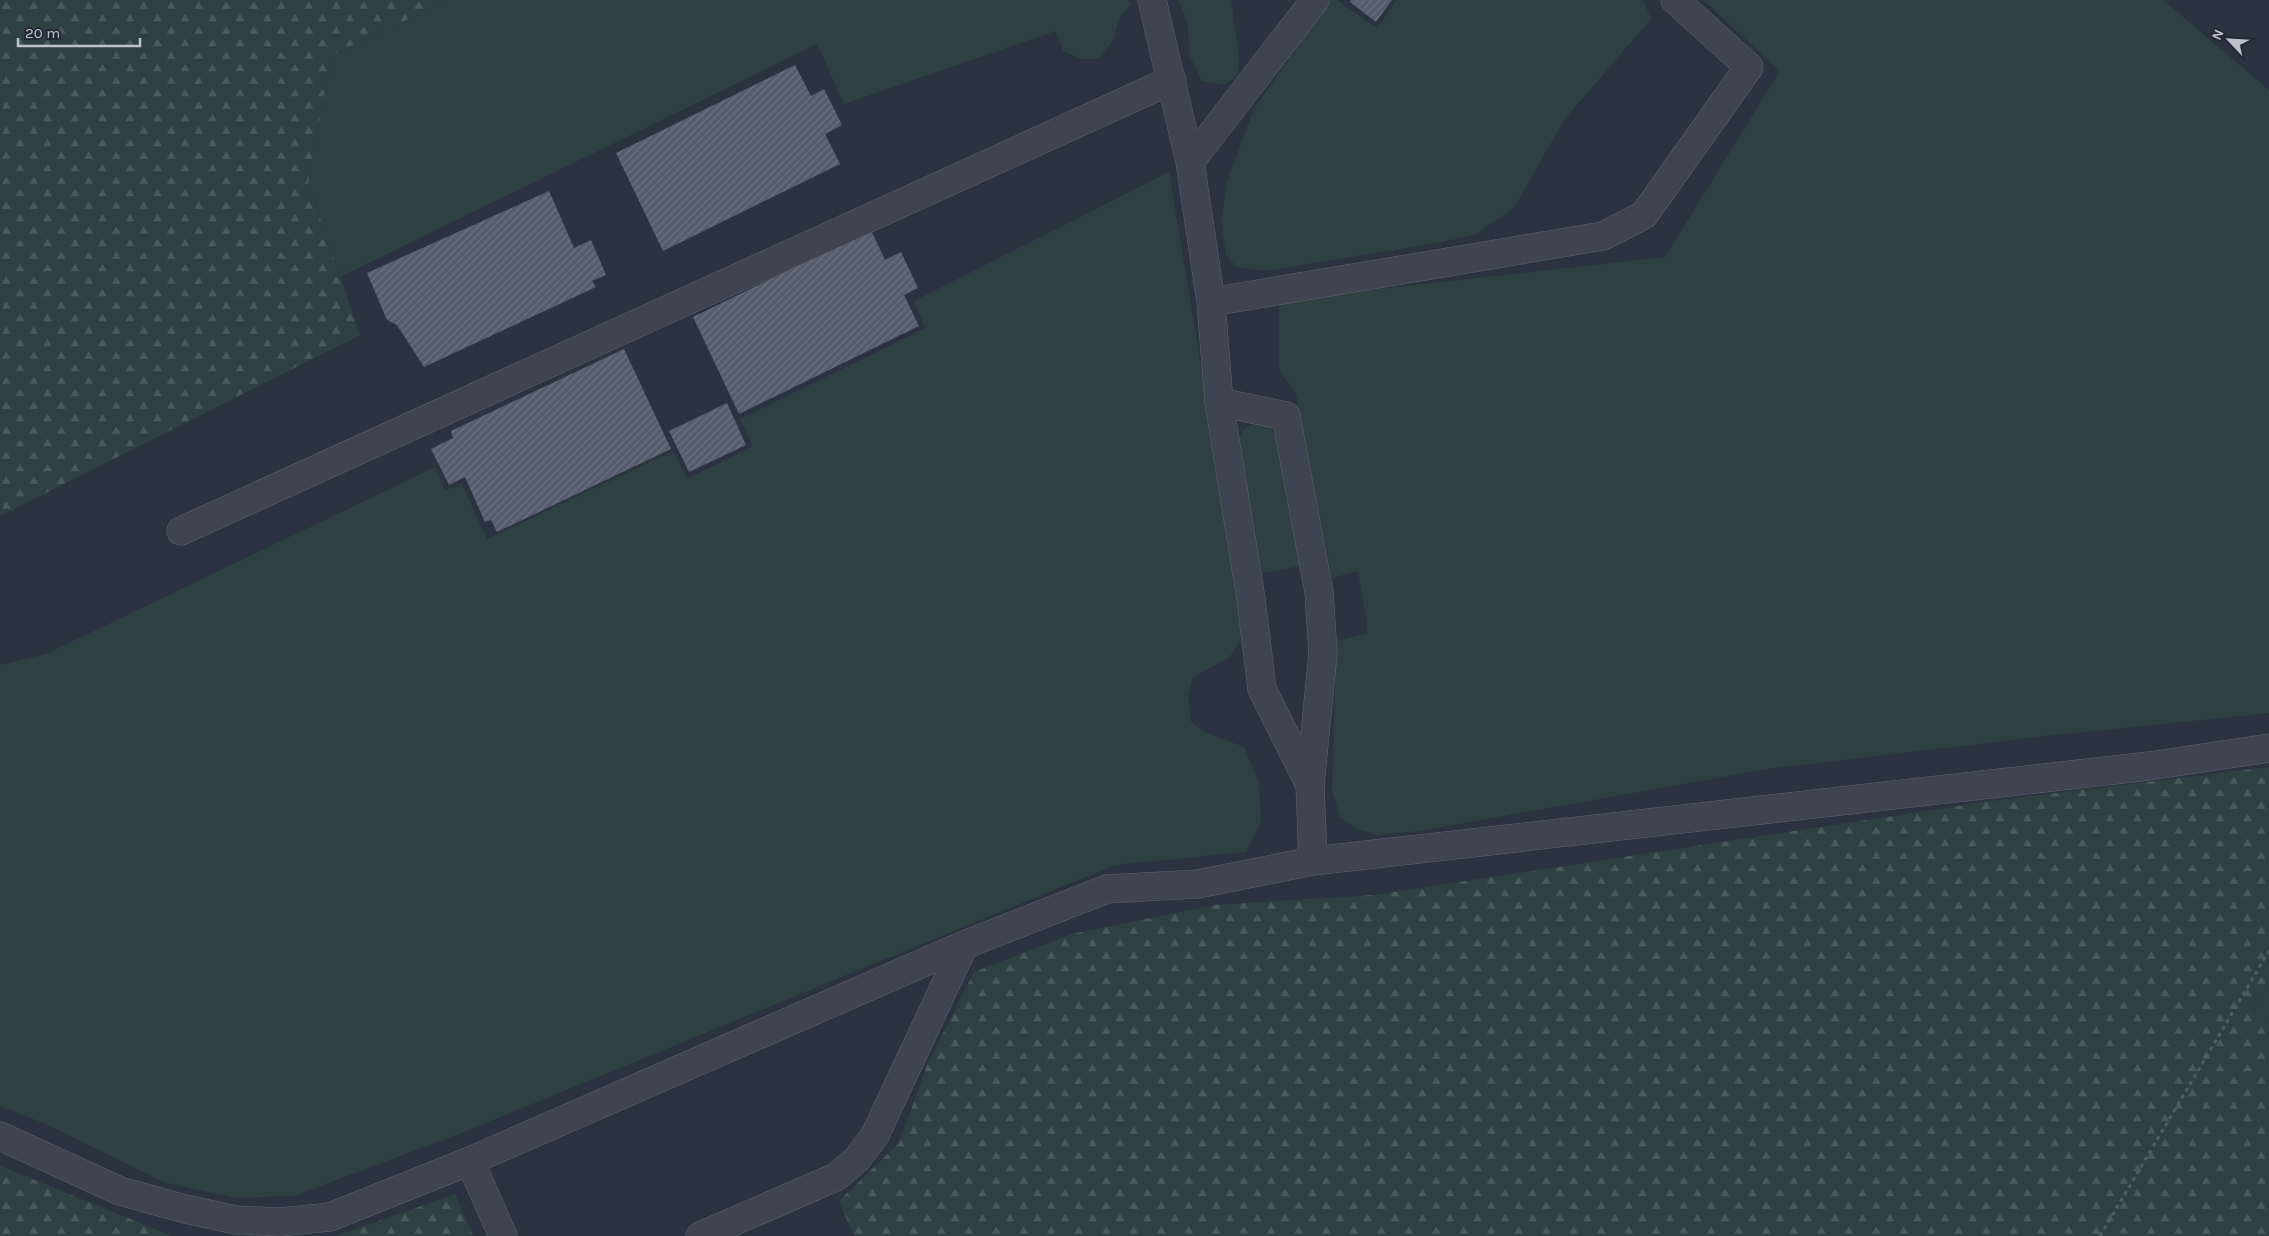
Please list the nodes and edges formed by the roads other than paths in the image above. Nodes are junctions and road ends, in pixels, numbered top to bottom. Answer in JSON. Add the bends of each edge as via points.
{"nodes":[{"id":1,"x":1152,"y":0,"type":"edge"},
{"id":2,"x":1315,"y":0,"type":"edge"},
{"id":3,"x":1675,"y":0,"type":"edge"},
{"id":4,"x":1172,"y":80,"type":"junction"},
{"id":5,"x":1190,"y":162,"type":"junction"},
{"id":6,"x":1211,"y":302,"type":"junction"},
{"id":7,"x":1219,"y":402,"type":"junction"},
{"id":8,"x":181,"y":531,"type":"dead end"},
{"id":9,"x":2269,"y":748,"type":"edge"},
{"id":10,"x":1310,"y":786,"type":"junction"},
{"id":11,"x":1313,"y":861,"type":"junction"},
{"id":12,"x":964,"y":946,"type":"junction"},
{"id":13,"x":0,"y":1136,"type":"edge"},
{"id":14,"x":470,"y":1161,"type":"junction"},
{"id":15,"x":503,"y":1236,"type":"edge"},
{"id":16,"x":700,"y":1236,"type":"edge"}],
"edges":[{"from":1,"to":4,"type":"lane"},
{"from":2,"to":5,"type":"lane"},
{"from":3,"to":6,"type":"lane","via":[[1749,67],[1644,215],[1602,236]]},
{"from":4,"to":5,"type":"lane"},
{"from":4,"to":8,"type":"lane"},
{"from":5,"to":6,"type":"lane"},
{"from":6,"to":7,"type":"lane"},
{"from":7,"to":10,"type":"lane","via":[[1262,689]]},
{"from":7,"to":10,"type":"lane","via":[[1286,416],[1319,592],[1323,653]]},
{"from":9,"to":11,"type":"lane","via":[[2149,766]]},
{"from":10,"to":11,"type":"lane"},
{"from":11,"to":12,"type":"lane","via":[[1198,884],[1108,889]]},
{"from":12,"to":14,"type":"lane"},
{"from":12,"to":16,"type":"lane","via":[[875,1135],[858,1159],[836,1176]]},
{"from":13,"to":14,"type":"lane","via":[[120,1191],[236,1220],[280,1222],[330,1217]]},
{"from":14,"to":15,"type":"lane"}]}
